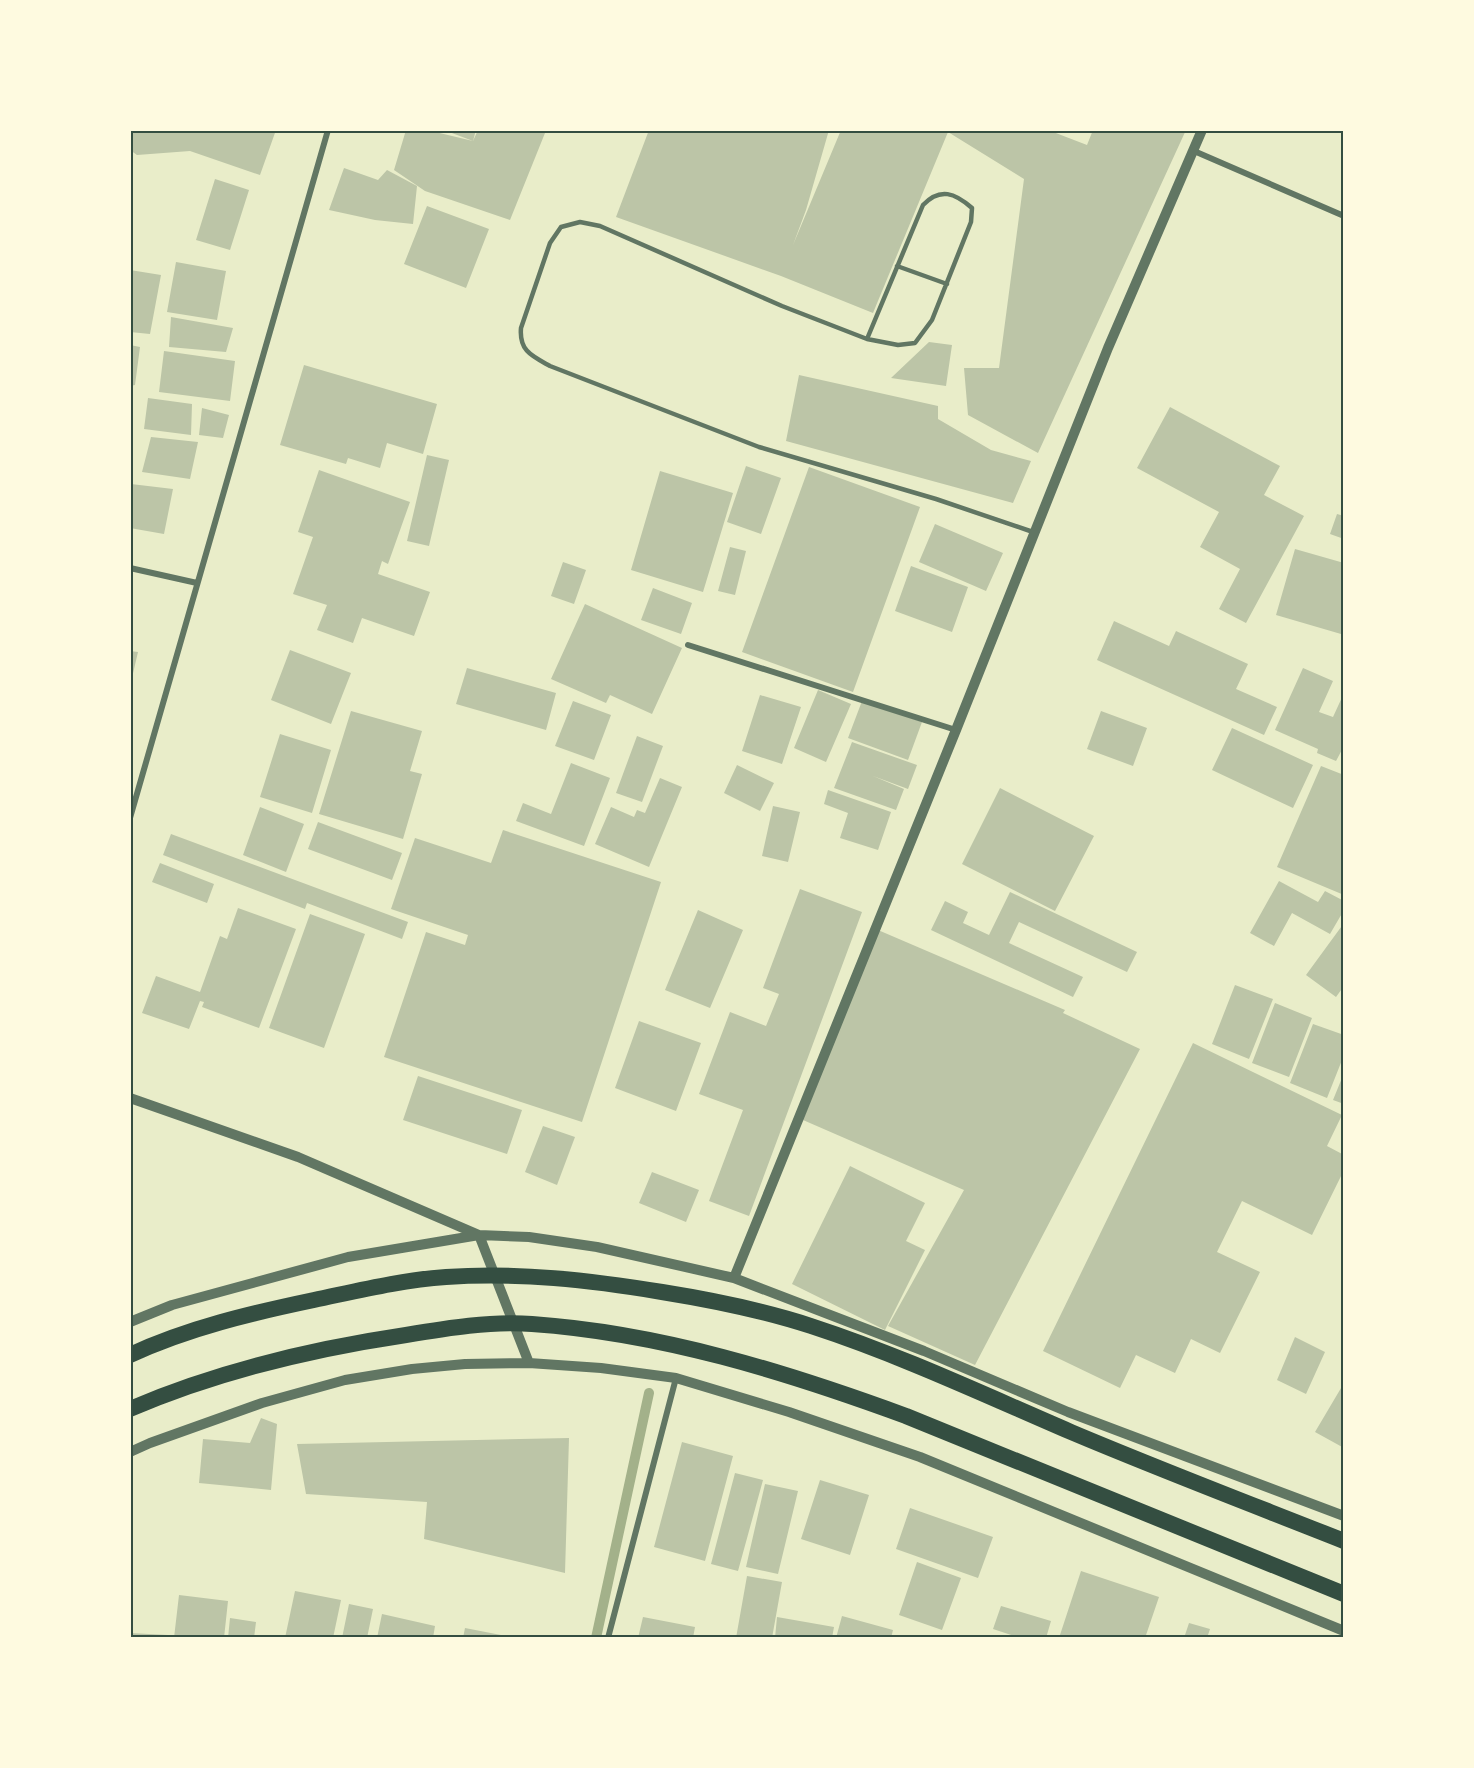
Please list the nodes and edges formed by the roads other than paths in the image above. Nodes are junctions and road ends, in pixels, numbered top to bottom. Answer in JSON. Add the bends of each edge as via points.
{"nodes":[{"id":1,"x":328,"y":130,"type":"edge"},
{"id":2,"x":1202,"y":130,"type":"edge"},
{"id":3,"x":1194,"y":151,"type":"junction"},
{"id":4,"x":1344,"y":216,"type":"edge"},
{"id":5,"x":897,"y":266,"type":"junction"},
{"id":6,"x":947,"y":284,"type":"junction"},
{"id":7,"x":867,"y":339,"type":"junction"},
{"id":8,"x":1035,"y":533,"type":"junction"},
{"id":9,"x":130,"y":568,"type":"edge"},
{"id":10,"x":197,"y":583,"type":"junction"},
{"id":11,"x":688,"y":645,"type":"dead end"},
{"id":12,"x":956,"y":730,"type":"junction"},
{"id":13,"x":130,"y":818,"type":"edge"},
{"id":14,"x":130,"y":1098,"type":"edge"},
{"id":15,"x":479,"y":1235,"type":"junction"},
{"id":16,"x":734,"y":1278,"type":"junction"},
{"id":17,"x":130,"y":1322,"type":"edge"},
{"id":18,"x":130,"y":1355,"type":"edge"},
{"id":19,"x":529,"y":1363,"type":"junction"},
{"id":20,"x":676,"y":1378,"type":"junction"},
{"id":21,"x":130,"y":1409,"type":"edge"},
{"id":22,"x":130,"y":1452,"type":"edge"},
{"id":23,"x":1344,"y":1516,"type":"edge"},
{"id":24,"x":1344,"y":1541,"type":"edge"},
{"id":25,"x":1344,"y":1594,"type":"edge"},
{"id":26,"x":1344,"y":1631,"type":"edge"},
{"id":27,"x":608,"y":1638,"type":"edge"}],
"edges":[{"from":1,"to":10,"type":"street"},
{"from":2,"to":3,"type":"street"},
{"from":3,"to":4,"type":"street"},
{"from":3,"to":8,"type":"street","via":[[1108,348]]},
{"from":5,"to":6,"type":"lane"},
{"from":5,"to":6,"type":"lane","via":[[922,205],[941,194],[959,197],[972,208],[971,222]]},
{"from":5,"to":7,"type":"lane"},
{"from":6,"to":7,"type":"lane","via":[[932,320],[915,343],[898,345]]},
{"from":7,"to":8,"type":"lane","via":[[600,226],[579,222],[561,227],[550,243],[520,341],[530,356],[550,366],[759,447],[936,499]]},
{"from":8,"to":12,"type":"street"},
{"from":9,"to":10,"type":"street"},
{"from":10,"to":13,"type":"street"},
{"from":11,"to":12,"type":"street"},
{"from":12,"to":16,"type":"street"},
{"from":14,"to":15,"type":"street","via":[[298,1157]]},
{"from":15,"to":16,"type":"street","via":[[529,1237],[597,1247]]},
{"from":15,"to":17,"type":"street","via":[[348,1257],[172,1305]]},
{"from":15,"to":19,"type":"street"},
{"from":16,"to":23,"type":"street","via":[[1068,1412]]},
{"from":18,"to":24,"type":"highway","via":[[253,1313],[382,1286],[445,1277],[596,1280],[764,1311],[814,1327]]},
{"from":19,"to":20,"type":"street"},
{"from":19,"to":22,"type":"street","via":[[465,1364],[345,1380],[262,1403]]},
{"from":20,"to":26,"type":"street","via":[[920,1457]]},
{"from":20,"to":27,"type":"street"},
{"from":21,"to":25,"type":"highway","via":[[266,1363],[344,1344],[498,1324],[593,1330],[734,1360],[834,1390]]}]}
